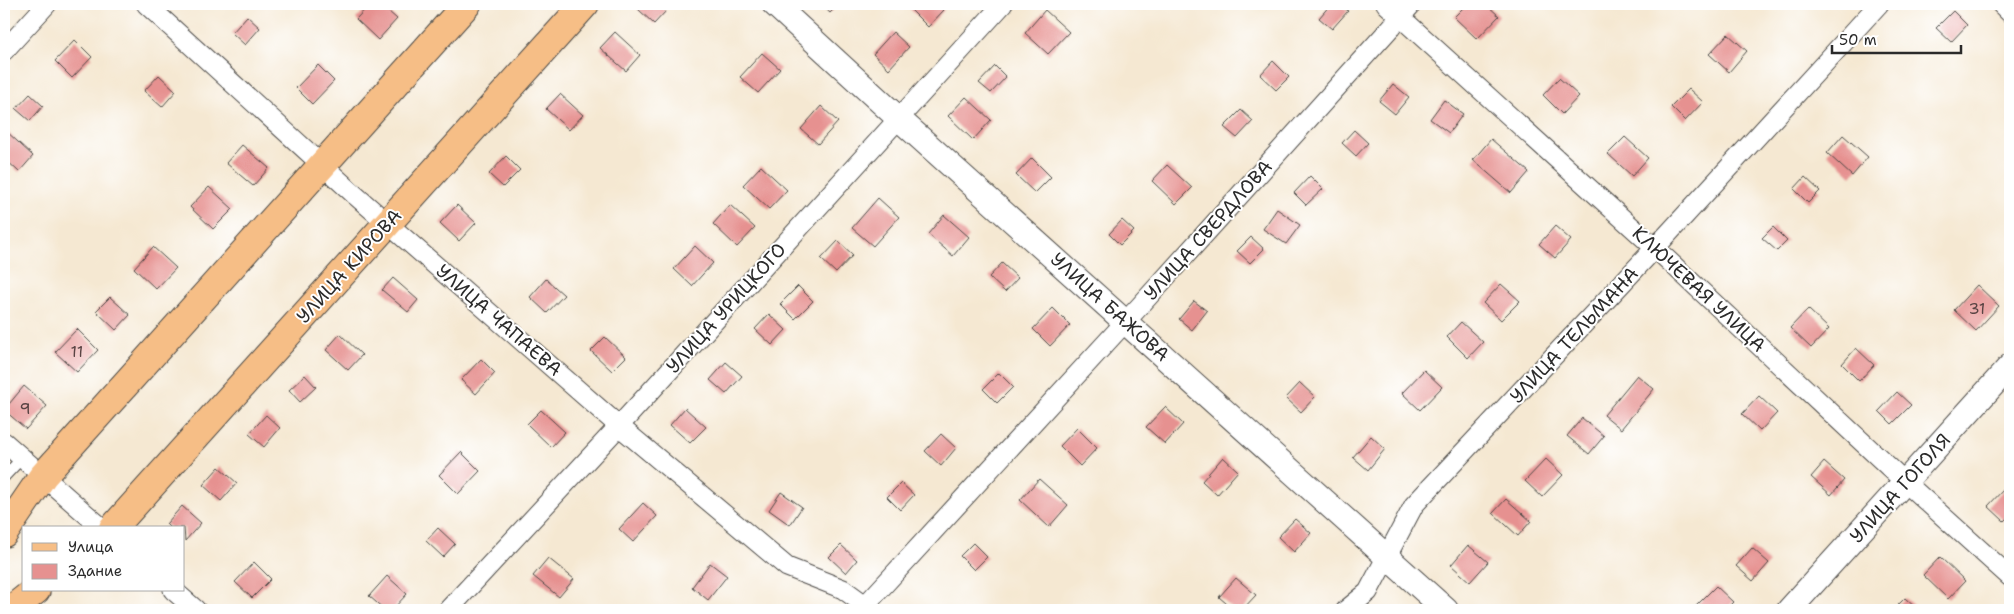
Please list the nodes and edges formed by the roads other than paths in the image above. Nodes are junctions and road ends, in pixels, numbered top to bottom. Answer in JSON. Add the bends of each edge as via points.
{"nodes":[{"id":1,"x":47,"y":4,"type":"edge"},
{"id":2,"x":146,"y":4,"type":"edge"},
{"id":3,"x":467,"y":4,"type":"edge"},
{"id":4,"x":585,"y":4,"type":"edge"},
{"id":5,"x":774,"y":4,"type":"edge"},
{"id":6,"x":1003,"y":4,"type":"edge"},
{"id":7,"x":1386,"y":4,"type":"edge"},
{"id":8,"x":1879,"y":4,"type":"edge"},
{"id":9,"x":2000,"y":4,"type":"edge"},
{"id":10,"x":1407,"y":10,"type":"edge"},
{"id":11,"x":2010,"y":13,"type":"edge"},
{"id":12,"x":4,"y":51,"type":"edge"},
{"id":13,"x":898,"y":118,"type":"junction"},
{"id":14,"x":322,"y":164,"type":"junction"},
{"id":15,"x":387,"y":223,"type":"junction"},
{"id":16,"x":1655,"y":248,"type":"junction"},
{"id":17,"x":1125,"y":321,"type":"junction"},
{"id":18,"x":2010,"y":366,"type":"edge"},
{"id":19,"x":619,"y":426,"type":"junction"},
{"id":20,"x":4,"y":442,"type":"edge"},
{"id":21,"x":22,"y":458,"type":"junction"},
{"id":22,"x":42,"y":476,"type":"junction"},
{"id":23,"x":4,"y":477,"type":"edge"},
{"id":24,"x":1905,"y":482,"type":"junction"},
{"id":25,"x":100,"y":526,"type":"edge"},
{"id":26,"x":115,"y":526,"type":"edge"},
{"id":27,"x":4,"y":533,"type":"edge"},
{"id":28,"x":1387,"y":556,"type":"junction"},
{"id":29,"x":2010,"y":577,"type":"edge"},
{"id":30,"x":34,"y":592,"type":"edge"},
{"id":31,"x":175,"y":592,"type":"edge"},
{"id":32,"x":865,"y":609,"type":"edge"},
{"id":33,"x":11,"y":610,"type":"edge"},
{"id":34,"x":196,"y":610,"type":"edge"},
{"id":35,"x":448,"y":610,"type":"edge"},
{"id":36,"x":1346,"y":610,"type":"edge"},
{"id":37,"x":1446,"y":610,"type":"edge"},
{"id":38,"x":1789,"y":610,"type":"edge"}],
"edges":[{"from":1,"to":12,"type":"street"},
{"from":2,"to":14,"type":"street","name":"УЛИЦА ЧАПАЕВА"},
{"from":3,"to":14,"type":"main road"},
{"from":4,"to":15,"type":"main road","name":"УЛИЦА КИРОВА"},
{"from":5,"to":13,"type":"street","name":"УЛИЦА БАЖОВА"},
{"from":6,"to":13,"type":"street","name":"УЛИЦА УРИЦКОГО"},
{"from":7,"to":10,"type":"street","name":"КЛЮЧЕВАЯ УЛИЦА"},
{"from":8,"to":16,"type":"street","name":"УЛИЦА ТЕЛЬМАНА"},
{"from":9,"to":11,"type":"street"},
{"from":10,"to":16,"type":"street","name":"КЛЮЧЕВАЯ УЛИЦА"},
{"from":10,"to":17,"type":"street","name":"УЛИЦА СВЕРДЛОВА"},
{"from":13,"to":17,"type":"street","name":"УЛИЦА БАЖОВА"},
{"from":13,"to":19,"type":"street","name":"УЛИЦА УРИЦКОГО"},
{"from":14,"to":15,"type":"street","name":"УЛИЦА ЧАПАЕВА"},
{"from":14,"to":22,"type":"main road"},
{"from":15,"to":19,"type":"street","name":"УЛИЦА ЧАПАЕВА"},
{"from":15,"to":26,"type":"main road","name":"УЛИЦА КИРОВА"},
{"from":16,"to":24,"type":"street","name":"КЛЮЧЕВАЯ УЛИЦА"},
{"from":16,"to":28,"type":"street","name":"УЛИЦА ТЕЛЬМАНА","via":[[1414,505]]},
{"from":17,"to":28,"type":"street","name":"УЛИЦА БАЖОВА"},
{"from":17,"to":32,"type":"street","name":"УЛИЦА СВЕРДЛОВА"},
{"from":18,"to":24,"type":"street","name":"УЛИЦА ГОГОЛЯ"},
{"from":19,"to":32,"type":"street","name":"УЛИЦА ЧАПАЕВА","via":[[787,567],[843,589]]},
{"from":19,"to":35,"type":"street","name":"УЛИЦА УРИЦКОГО"},
{"from":20,"to":21,"type":"street"},
{"from":21,"to":22,"type":"street"},
{"from":21,"to":23,"type":"lane"},
{"from":22,"to":25,"type":"street"},
{"from":22,"to":27,"type":"main road"},
{"from":24,"to":29,"type":"street","name":"КЛЮЧЕВАЯ УЛИЦА"},
{"from":24,"to":38,"type":"street","name":"УЛИЦА ГОГОЛЯ"},
{"from":28,"to":36,"type":"street","name":"УЛИЦА ТЕЛЬМАНА","via":[[1368,592]]},
{"from":28,"to":37,"type":"street","name":"УЛИЦА БАЖОВА"},
{"from":30,"to":33,"type":"main road"},
{"from":31,"to":34,"type":"street"}]}
